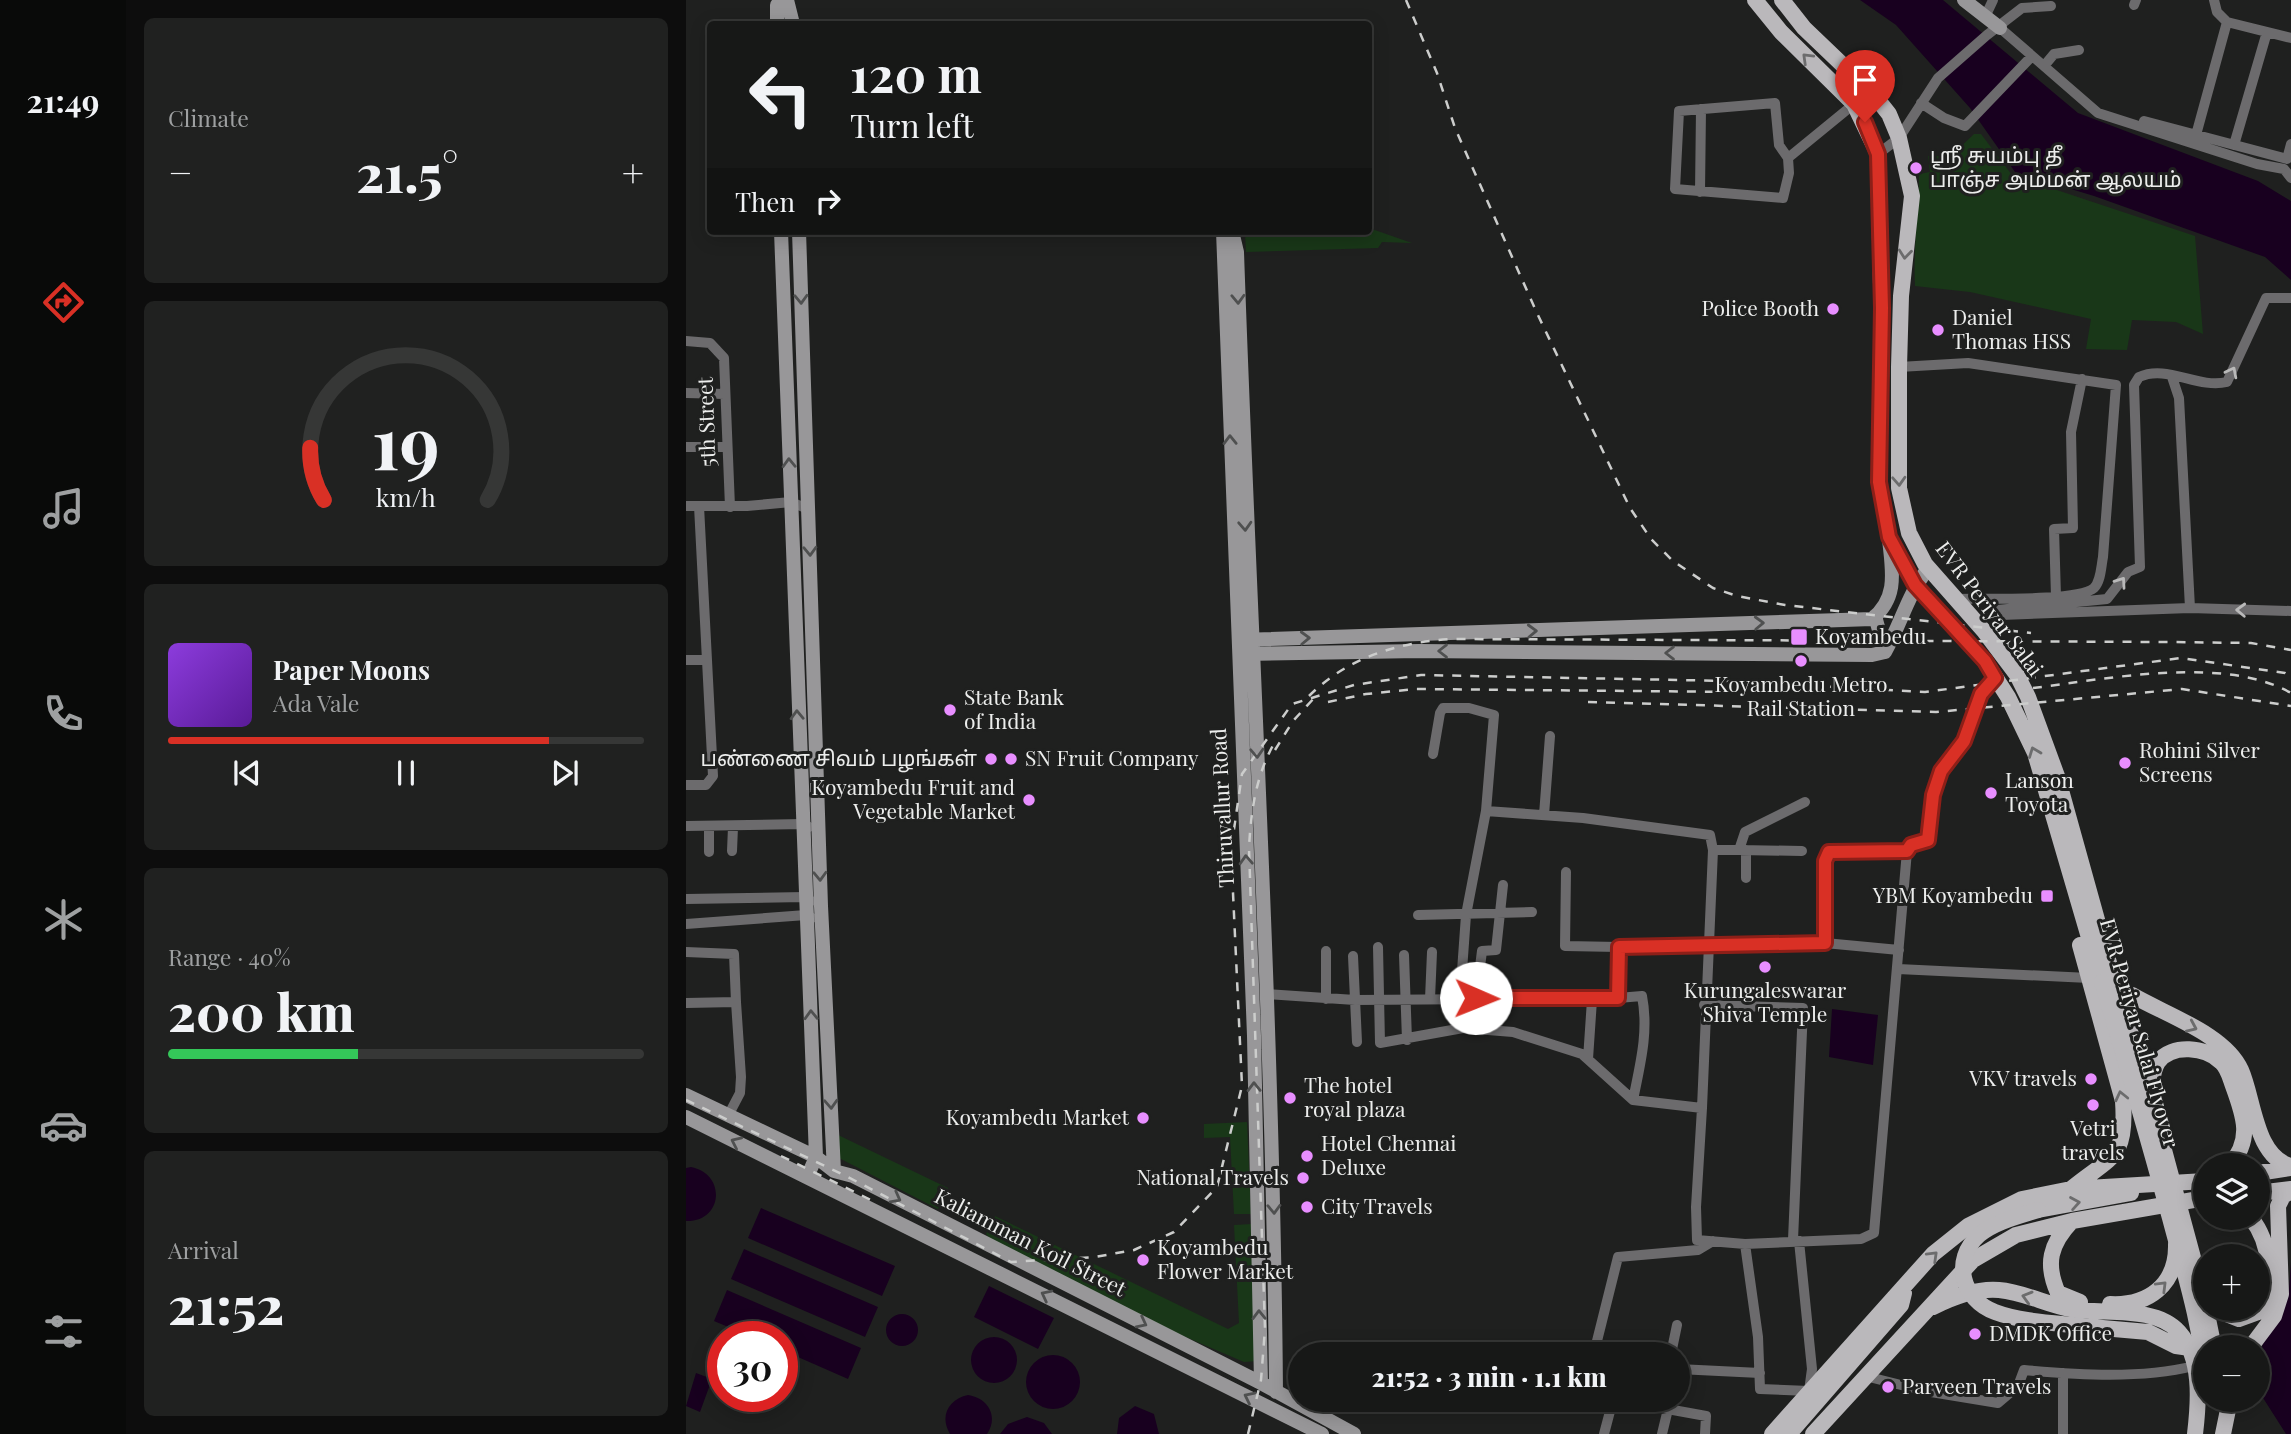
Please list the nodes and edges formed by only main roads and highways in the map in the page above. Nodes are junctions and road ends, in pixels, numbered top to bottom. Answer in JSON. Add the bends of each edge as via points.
{"nodes":[{"id":1,"x":1755,"y":0,"type":"edge"},
{"id":2,"x":1782,"y":0,"type":"edge"},
{"id":3,"x":1880,"y":215,"type":"junction"},
{"id":4,"x":1908,"y":219,"type":"junction"},
{"id":5,"x":2076,"y":873,"type":"junction"},
{"id":6,"x":2132,"y":995,"type":"junction"},
{"id":7,"x":2107,"y":1051,"type":"junction"},
{"id":8,"x":2152,"y":1105,"type":"junction"},
{"id":9,"x":2238,"y":1153,"type":"edge"},
{"id":10,"x":2291,"y":1167,"type":"edge"},
{"id":11,"x":2270,"y":1171,"type":"edge"},
{"id":12,"x":2193,"y":1182,"type":"edge"},
{"id":13,"x":2141,"y":1184,"type":"junction"},
{"id":14,"x":2071,"y":1189,"type":"junction"},
{"id":15,"x":2291,"y":1190,"type":"edge"},
{"id":16,"x":2270,"y":1192,"type":"edge"},
{"id":17,"x":2193,"y":1201,"type":"edge"},
{"id":18,"x":2067,"y":1227,"type":"junction"},
{"id":19,"x":2175,"y":1238,"type":"junction"},
{"id":20,"x":2193,"y":1256,"type":"edge"},
{"id":21,"x":1908,"y":1283,"type":"junction"},
{"id":22,"x":1925,"y":1309,"type":"junction"},
{"id":23,"x":1903,"y":1311,"type":"junction"},
{"id":24,"x":2198,"y":1335,"type":"edge"},
{"id":25,"x":2260,"y":1335,"type":"edge"},
{"id":26,"x":2190,"y":1348,"type":"junction"},
{"id":27,"x":2193,"y":1355,"type":"edge"},
{"id":28,"x":2196,"y":1412,"type":"edge"},
{"id":29,"x":2205,"y":1412,"type":"edge"},
{"id":30,"x":2217,"y":1412,"type":"edge"},
{"id":31,"x":2227,"y":1412,"type":"edge"},
{"id":32,"x":1772,"y":1434,"type":"edge"},
{"id":33,"x":1789,"y":1434,"type":"edge"},
{"id":34,"x":1801,"y":1434,"type":"edge"},
{"id":35,"x":1813,"y":1434,"type":"edge"},
{"id":36,"x":2195,"y":1434,"type":"edge"},
{"id":37,"x":2204,"y":1434,"type":"edge"},
{"id":38,"x":2216,"y":1434,"type":"edge"},
{"id":39,"x":2222,"y":1434,"type":"edge"}],
"edges":[{"from":3,"to":1,"type":"main road","name":"EVR Periyar Salai","one_way":true,"via":[[1878,154],[1854,104]]},
{"from":2,"to":4,"type":"main road","name":"EVR Periyar Salai","via":[[1889,114],[1912,196]]},
{"from":3,"to":4,"type":"main road"},
{"from":5,"to":3,"type":"main road","name":"EVR Periyar Salai","one_way":true,"via":[[2035,753],[1995,678],[1985,661],[1915,585],[1889,537],[1879,482]]},
{"from":4,"to":5,"type":"main road","name":"EVR Periyar Salai","one_way":true,"via":[[1900,296],[1899,488],[1909,533],[1928,568],[1984,631],[2028,697],[2057,776]]},
{"from":5,"to":6,"type":"main road","via":[[2092,878]]},
{"from":5,"to":7,"type":"main road","via":[[2064,885]]},
{"from":5,"to":8,"type":"main road","name":"EVR Periyar Salai Flyover","bridge":true},
{"from":5,"to":19,"type":"main road","name":"EVR Periyar Salai Flyover","bridge":true},
{"from":6,"to":7,"type":"main road","via":[[2133,1034]]},
{"from":6,"to":10,"type":"main road","one_way":true,"via":[[2205,1033],[2234,1057],[2267,1147],[2280,1164]]},
{"from":14,"to":7,"type":"main road","one_way":true,"via":[[2109,1162],[2122,1143],[2123,1101]]},
{"from":8,"to":9,"type":"main road","via":[[2154,1073],[2167,1053],[2207,1052],[2226,1068],[2244,1114],[2245,1143]]},
{"from":8,"to":20,"type":"main road","name":"EVR Periyar Salai Flyover","bridge":true},
{"from":10,"to":11,"type":"main road"},
{"from":12,"to":13,"type":"main road"},
{"from":13,"to":14,"type":"main road"},
{"from":26,"to":13,"type":"main road","one_way":true,"bridge":true,"via":[[2148,1332],[1997,1313],[1972,1297],[1964,1284],[1967,1249],[1980,1234],[2038,1210],[2127,1196]]},
{"from":21,"to":14,"type":"main road","one_way":true,"via":[[1933,1254],[1968,1226],[2021,1199]]},
{"from":15,"to":16,"type":"main road"},
{"from":15,"to":25,"type":"main road","via":[[2278,1206],[2281,1294],[2274,1316]]},
{"from":17,"to":18,"type":"main road"},
{"from":18,"to":19,"type":"main road","one_way":true,"bridge":true,"via":[[2050,1252],[2052,1279],[2058,1293],[2091,1303],[2140,1301],[2160,1290],[2174,1268]]},
{"from":18,"to":22,"type":"main road","via":[[2016,1235],[1973,1260]]},
{"from":19,"to":24,"type":"main road","name":"EVR Periyar Salai Flyover","bridge":true},
{"from":21,"to":23,"type":"main road"},
{"from":21,"to":32,"type":"main road"},
{"from":22,"to":23,"type":"main road"},
{"from":26,"to":22,"type":"main road","one_way":true,"via":[[2177,1330],[2160,1320],[2069,1309],[1999,1290],[1958,1296]]},
{"from":22,"to":35,"type":"main road"},
{"from":23,"to":33,"type":"main road"},
{"from":23,"to":34,"type":"main road"},
{"from":26,"to":27,"type":"main road"},
{"from":28,"to":36,"type":"main road"},
{"from":29,"to":37,"type":"main road"},
{"from":30,"to":38,"type":"main road"},
{"from":31,"to":39,"type":"main road"}]}
